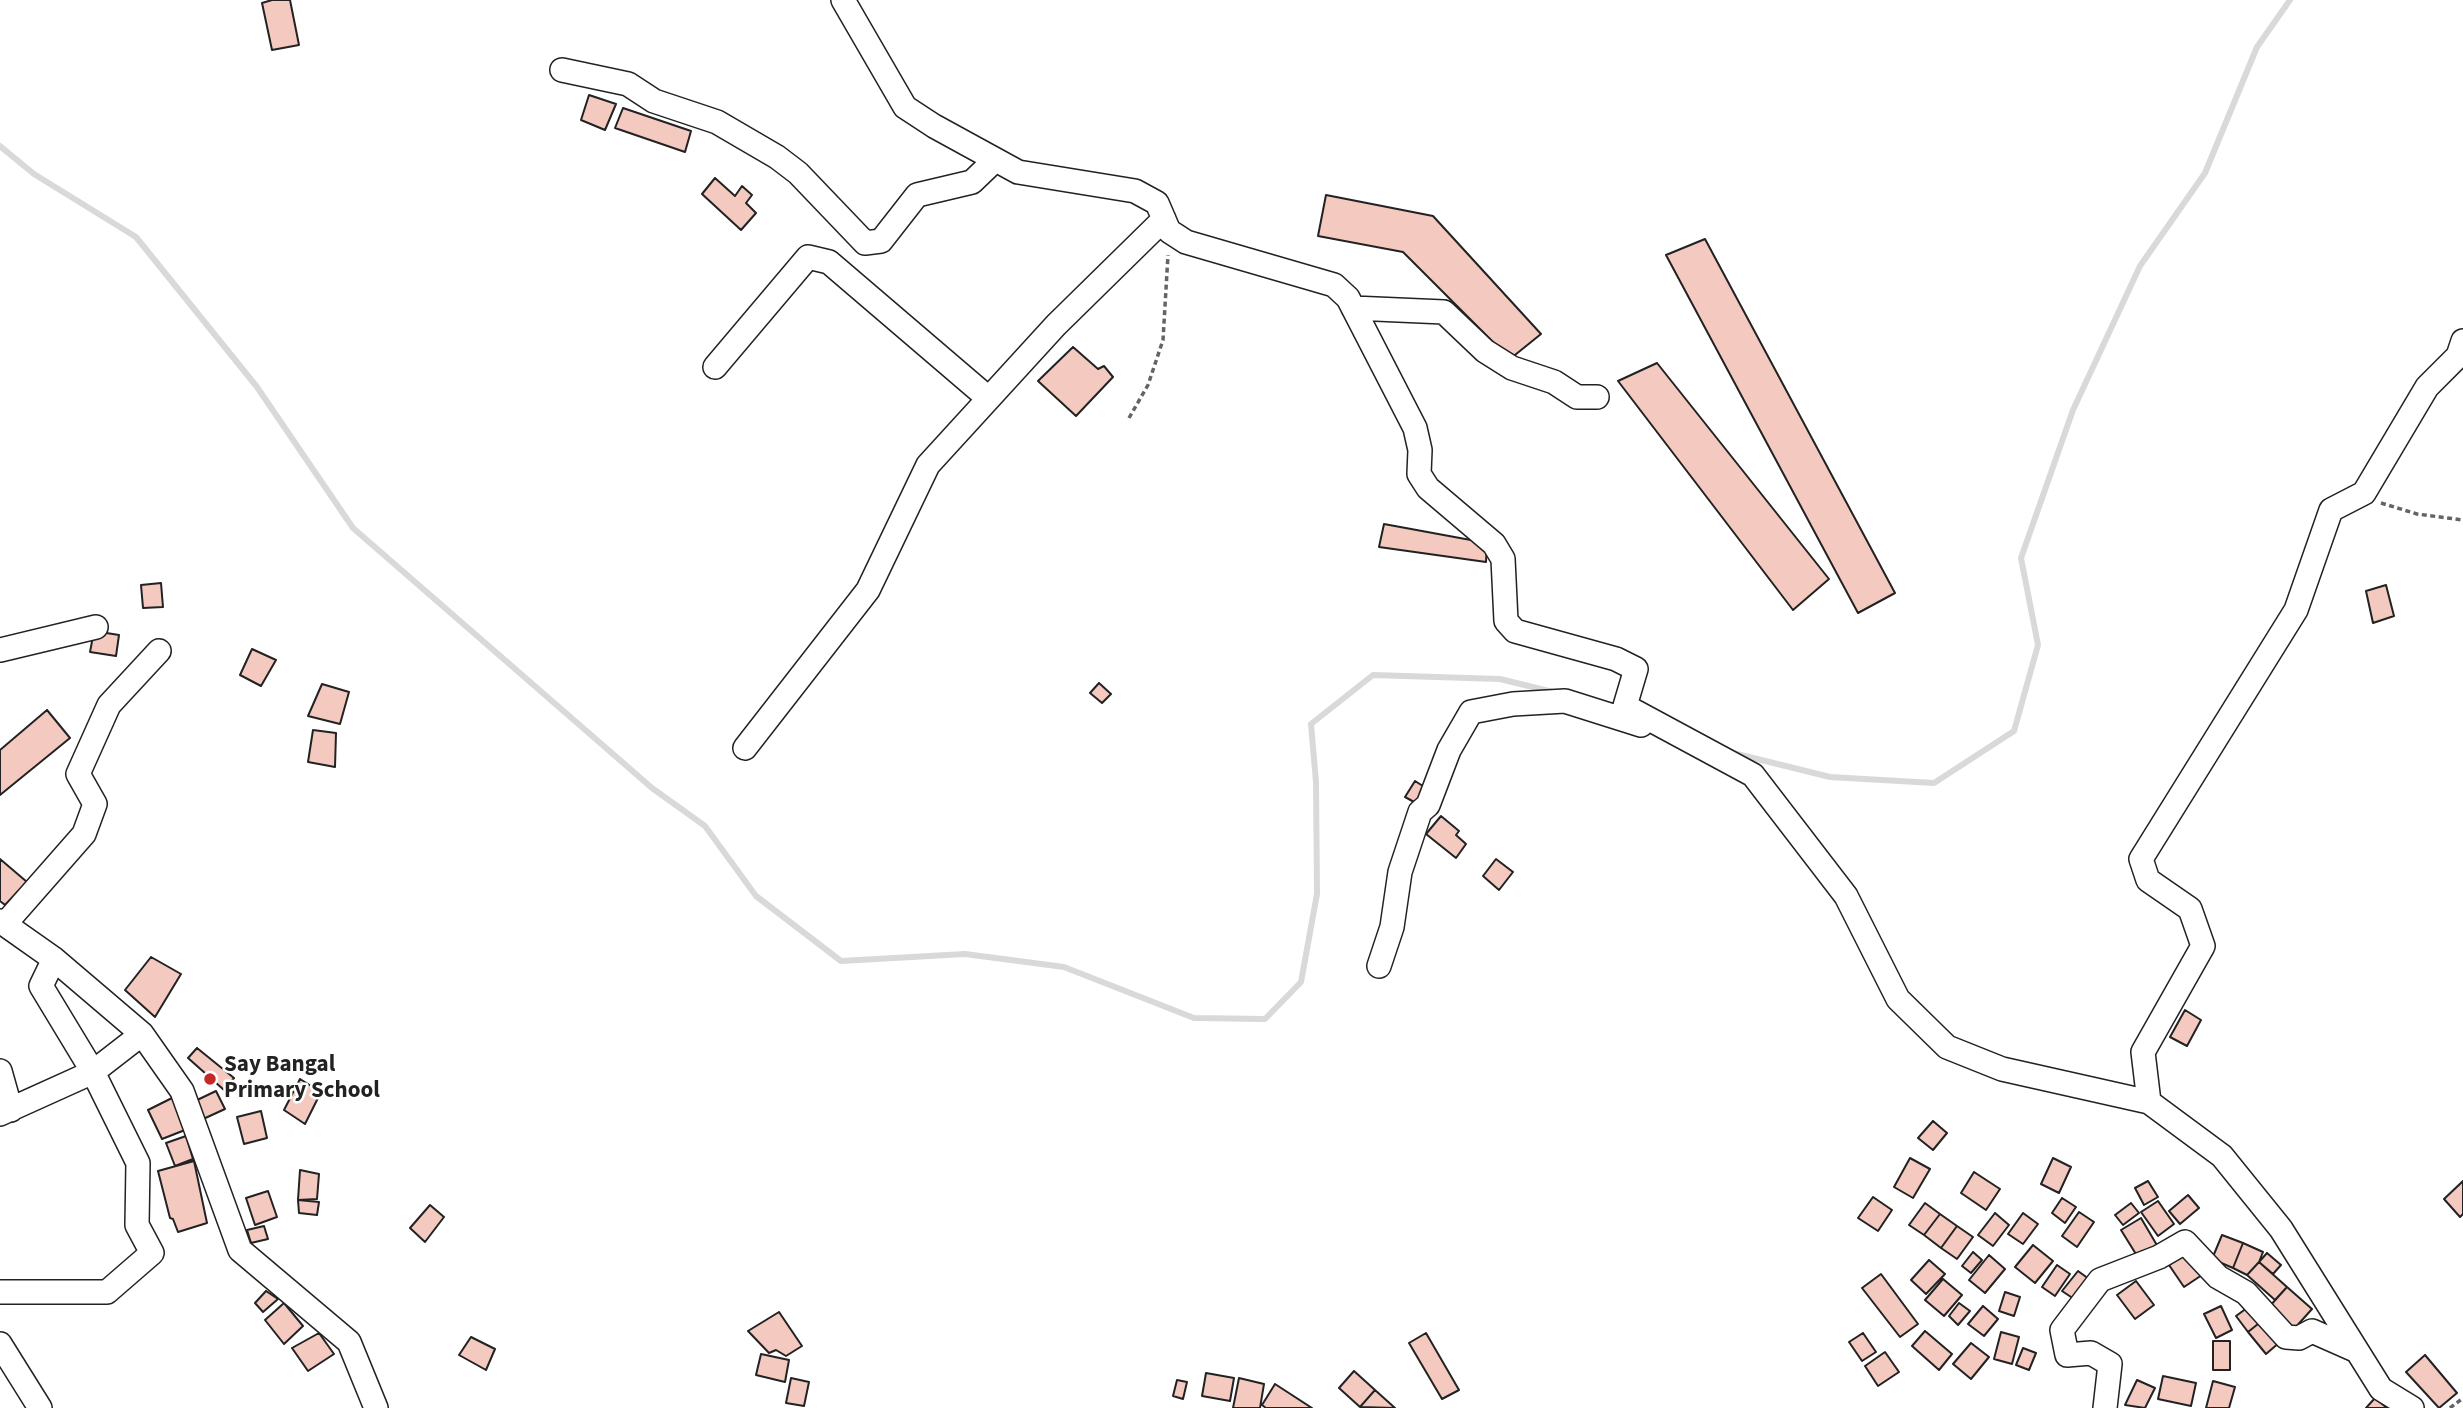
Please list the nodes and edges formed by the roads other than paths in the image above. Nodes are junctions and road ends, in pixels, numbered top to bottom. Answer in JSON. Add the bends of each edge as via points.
{"nodes":[{"id":1,"x":844,"y":0,"type":"edge"},
{"id":2,"x":562,"y":70,"type":"dead end"},
{"id":3,"x":995,"y":160,"type":"junction"},
{"id":4,"x":1166,"y":225,"type":"junction"},
{"id":5,"x":1353,"y":308,"type":"junction"},
{"id":6,"x":2463,"y":341,"type":"edge"},
{"id":7,"x":715,"y":367,"type":"dead end"},
{"id":8,"x":1597,"y":397,"type":"dead end"},
{"id":9,"x":988,"y":398,"type":"junction"},
{"id":10,"x":96,"y":627,"type":"dead end"},
{"id":11,"x":0,"y":650,"type":"edge"},
{"id":12,"x":159,"y":651,"type":"dead end"},
{"id":13,"x":1701,"y":747,"type":"junction"},
{"id":14,"x":745,"y":748,"type":"dead end"},
{"id":15,"x":3,"y":922,"type":"edge"},
{"id":16,"x":54,"y":960,"type":"junction"},
{"id":17,"x":1379,"y":966,"type":"dead end"},
{"id":18,"x":142,"y":1034,"type":"junction"},
{"id":19,"x":0,"y":1071,"type":"edge"},
{"id":20,"x":93,"y":1072,"type":"junction"},
{"id":21,"x":2149,"y":1102,"type":"junction"},
{"id":22,"x":5,"y":1112,"type":"edge"},
{"id":23,"x":0,"y":1292,"type":"edge"},
{"id":24,"x":0,"y":1344,"type":"edge"},
{"id":25,"x":2355,"y":1350,"type":"junction"},
{"id":26,"x":40,"y":1408,"type":"edge"},
{"id":27,"x":376,"y":1408,"type":"edge"},
{"id":28,"x":2105,"y":1408,"type":"edge"},
{"id":29,"x":2412,"y":1408,"type":"edge"}],
"edges":[{"from":1,"to":3,"type":"street","via":[[905,107]]},
{"from":2,"to":3,"type":"street","via":[[628,84],[654,102],[717,122],[797,173],[865,243],[881,241],[917,195],[972,182]]},
{"from":3,"to":4,"type":"street","via":[[1018,172],[1135,191],[1157,203]]},
{"from":4,"to":5,"type":"street","via":[[1186,242],[1334,285]]},
{"from":4,"to":9,"type":"street","via":[[1056,324]]},
{"from":5,"to":8,"type":"street","via":[[1444,312],[1485,351],[1512,369],[1554,382],[1577,397]]},
{"from":5,"to":13,"type":"street","via":[[1415,428],[1419,474],[1494,544],[1503,559],[1506,621],[1515,631],[1616,659],[1636,669],[1625,706]]},
{"from":6,"to":21,"type":"street","via":[[2458,356],[2427,387],[2364,493],[2331,510],[2296,610],[2141,859],[2148,880],[2190,909],[2203,946],[2143,1052]]},
{"from":7,"to":9,"type":"street","via":[[808,257],[829,262]]},
{"from":9,"to":14,"type":"street","via":[[928,465],[867,590]]},
{"from":10,"to":11,"type":"street"},
{"from":12,"to":15,"type":"street","via":[[109,705],[78,774],[95,804],[84,834]]},
{"from":13,"to":17,"type":"street","via":[[1565,701],[1471,712],[1449,750],[1428,805],[1420,812],[1400,872],[1392,927]]},
{"from":13,"to":21,"type":"street","via":[[1753,775],[1846,896],[1898,999],[1947,1047],[2002,1069]]},
{"from":15,"to":16,"type":"street"},
{"from":16,"to":18,"type":"street"},
{"from":16,"to":20,"type":"street","via":[[41,986]]},
{"from":18,"to":20,"type":"street"},
{"from":18,"to":27,"type":"street","via":[[182,1091],[240,1250],[349,1342]]},
{"from":19,"to":22,"type":"street"},
{"from":20,"to":22,"type":"street"},
{"from":20,"to":23,"type":"street","via":[[138,1163],[137,1225],[152,1253],[107,1292]]},
{"from":21,"to":25,"type":"street","via":[[2222,1156],[2281,1229]]},
{"from":24,"to":26,"type":"street"},
{"from":25,"to":28,"type":"street","via":[[2312,1331],[2286,1338],[2246,1293],[2218,1277],[2185,1242],[2100,1280],[2062,1330],[2067,1355],[2091,1353],[2110,1364]]},
{"from":25,"to":29,"type":"street","via":[[2381,1389]]}]}
